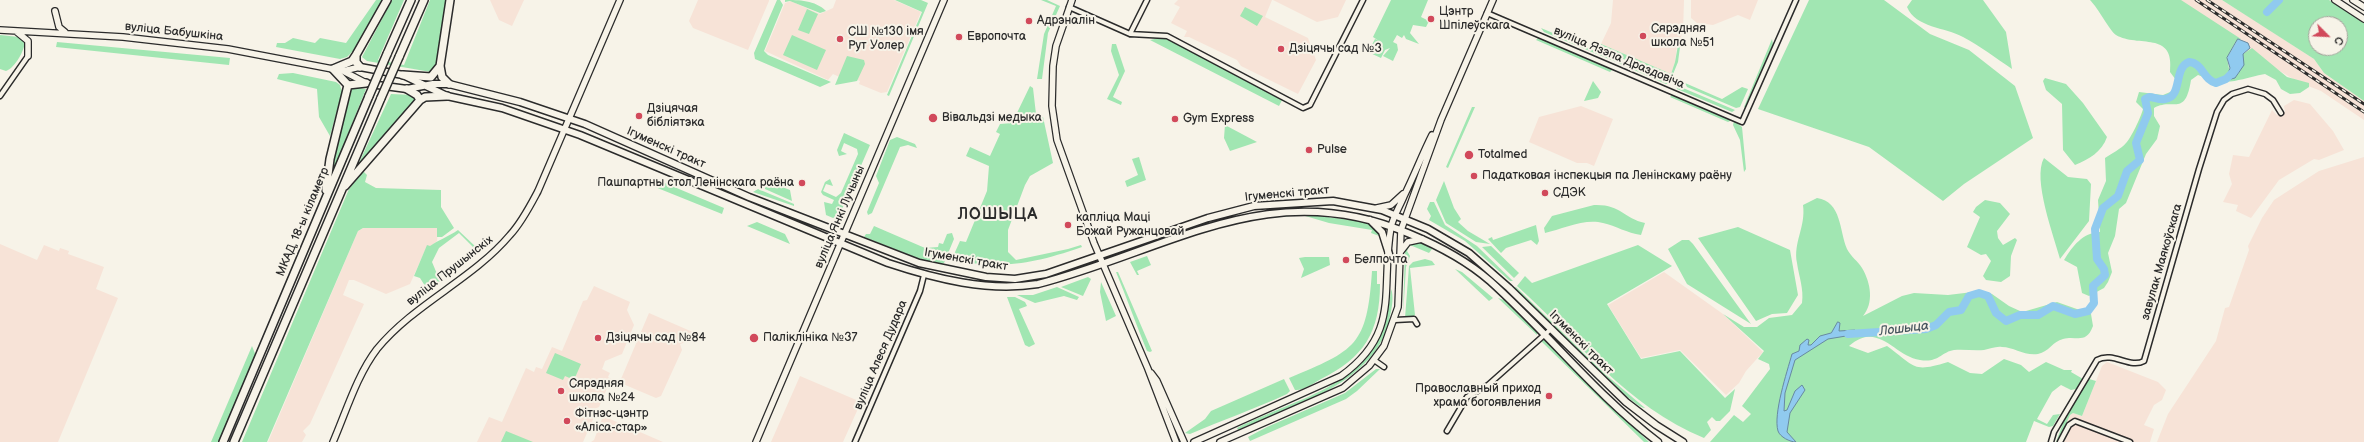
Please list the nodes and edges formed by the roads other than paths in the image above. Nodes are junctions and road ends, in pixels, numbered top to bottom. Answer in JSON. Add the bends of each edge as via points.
{"nodes":[{"id":1,"x":387,"y":0,"type":"edge"},
{"id":2,"x":411,"y":0,"type":"edge"},
{"id":3,"x":424,"y":0,"type":"edge"},
{"id":4,"x":450,"y":0,"type":"edge"},
{"id":5,"x":620,"y":0,"type":"edge"},
{"id":6,"x":944,"y":0,"type":"edge"},
{"id":7,"x":1072,"y":0,"type":"edge"},
{"id":8,"x":1147,"y":0,"type":"edge"},
{"id":9,"x":1363,"y":0,"type":"edge"},
{"id":10,"x":1493,"y":0,"type":"edge"},
{"id":11,"x":1796,"y":0,"type":"edge"},
{"id":12,"x":2335,"y":0,"type":"edge"},
{"id":13,"x":2353,"y":0,"type":"edge"},
{"id":14,"x":1069,"y":7,"type":"junction"},
{"id":15,"x":2364,"y":7,"type":"edge"},
{"id":16,"x":55,"y":11,"type":"dead end"},
{"id":17,"x":1487,"y":13,"type":"junction"},
{"id":18,"x":2364,"y":19,"type":"edge"},
{"id":19,"x":0,"y":30,"type":"edge"},
{"id":20,"x":15,"y":31,"type":"junction"},
{"id":21,"x":67,"y":33,"type":"junction"},
{"id":22,"x":1130,"y":34,"type":"junction"},
{"id":23,"x":356,"y":55,"type":"junction"},
{"id":24,"x":28,"y":56,"type":"joint"},
{"id":25,"x":440,"y":66,"type":"junction"},
{"id":26,"x":360,"y":67,"type":"junction"},
{"id":27,"x":333,"y":69,"type":"junction"},
{"id":28,"x":343,"y":71,"type":"junction"},
{"id":29,"x":403,"y":75,"type":"junction"},
{"id":30,"x":366,"y":83,"type":"junction"},
{"id":31,"x":449,"y":84,"type":"junction"},
{"id":32,"x":348,"y":85,"type":"junction"},
{"id":33,"x":423,"y":86,"type":"junction"},
{"id":34,"x":407,"y":89,"type":"junction"},
{"id":35,"x":0,"y":96,"type":"edge"},
{"id":36,"x":447,"y":96,"type":"junction"},
{"id":37,"x":420,"y":100,"type":"junction"},
{"id":38,"x":2280,"y":113,"type":"dead end"},
{"id":39,"x":569,"y":118,"type":"junction"},
{"id":40,"x":1441,"y":120,"type":"junction"},
{"id":41,"x":564,"y":129,"type":"junction"},
{"id":42,"x":1406,"y":191,"type":"junction"},
{"id":43,"x":340,"y":192,"type":"junction"},
{"id":44,"x":1374,"y":208,"type":"junction"},
{"id":45,"x":319,"y":213,"type":"junction"},
{"id":46,"x":1396,"y":215,"type":"junction"},
{"id":47,"x":1367,"y":218,"type":"junction"},
{"id":48,"x":1405,"y":219,"type":"junction"},
{"id":49,"x":1391,"y":226,"type":"junction"},
{"id":50,"x":1401,"y":230,"type":"junction"},
{"id":51,"x":844,"y":234,"type":"junction"},
{"id":52,"x":1422,"y":239,"type":"junction"},
{"id":53,"x":840,"y":244,"type":"junction"},
{"id":54,"x":1400,"y":253,"type":"junction"},
{"id":55,"x":1389,"y":254,"type":"junction"},
{"id":56,"x":1098,"y":256,"type":"junction"},
{"id":57,"x":1102,"y":263,"type":"junction"},
{"id":58,"x":924,"y":275,"type":"junction"},
{"id":59,"x":1395,"y":320,"type":"junction"},
{"id":60,"x":1417,"y":324,"type":"dead end"},
{"id":61,"x":1550,"y":329,"type":"junction"},
{"id":62,"x":1544,"y":335,"type":"junction"},
{"id":63,"x":1374,"y":360,"type":"junction"},
{"id":64,"x":1384,"y":367,"type":"dead end"},
{"id":65,"x":1148,"y":369,"type":"junction"},
{"id":66,"x":1447,"y":431,"type":"dead end"},
{"id":67,"x":223,"y":442,"type":"edge"},
{"id":68,"x":234,"y":442,"type":"edge"},
{"id":69,"x":333,"y":442,"type":"edge"},
{"id":70,"x":756,"y":442,"type":"edge"},
{"id":71,"x":855,"y":442,"type":"edge"},
{"id":72,"x":1176,"y":442,"type":"edge"},
{"id":73,"x":1184,"y":442,"type":"edge"},
{"id":74,"x":1194,"y":442,"type":"edge"},
{"id":75,"x":1220,"y":442,"type":"edge"},
{"id":76,"x":1658,"y":442,"type":"edge"},
{"id":77,"x":1683,"y":442,"type":"edge"},
{"id":78,"x":2050,"y":442,"type":"edge"},
{"id":79,"x":2060,"y":442,"type":"edge"},
{"id":80,"x":2130,"y":442,"type":"edge"}],
"edges":[{"from":1,"to":23,"type":"highway"},
{"from":2,"to":45,"type":"highway","name":"МКАД, 18-ы кіламетр","bridge":true},
{"from":3,"to":43,"type":"highway","name":"МКАД, 18-ы кіламетр","bridge":true},
{"from":4,"to":25,"type":"highway"},
{"from":5,"to":39,"type":"street","name":"вуліца Прушынскіх"},
{"from":6,"to":51,"type":"street","name":"вуліца Янкі Лучыны"},
{"from":7,"to":14,"type":"street"},
{"from":8,"to":22,"type":"street"},
{"from":9,"to":22,"type":"street","via":[[1307,108],[1286,100],[1164,34]]},
{"from":10,"to":17,"type":"street"},
{"from":11,"to":17,"type":"street","name":"вуліца Язэпа Драздовіча","via":[[1742,122]]},
{"from":12,"to":18,"type":"street"},
{"from":13,"to":15,"type":"street"},
{"from":14,"to":22,"type":"street"},
{"from":14,"to":56,"type":"street","via":[[1054,60],[1052,113],[1057,140]]},
{"from":16,"to":21,"type":"street","via":[[58,27]]},
{"from":17,"to":40,"type":"street"},
{"from":19,"to":20,"type":"street","name":"вуліца Бабушкіна"},
{"from":20,"to":21,"type":"street","name":"вуліца Бабушкіна"},
{"from":20,"to":24,"type":"street","via":[[28,41]]},
{"from":21,"to":27,"type":"street","name":"вуліца Бабушкіна","via":[[228,49]]},
{"from":23,"to":26,"type":"highway","via":[[356,62]]},
{"from":23,"to":27,"type":"highway","via":[[352,61]]},
{"from":24,"to":35,"type":"street"},
{"from":25,"to":29,"type":"highway","via":[[431,77]]},
{"from":25,"to":31,"type":"highway","via":[[442,77]]},
{"from":26,"to":28,"type":"street","name":"вуліца Бабушкіна"},
{"from":26,"to":29,"type":"main road","name":"Ігуменскі тракт"},
{"from":27,"to":28,"type":"street","name":"вуліца Бабушкіна"},
{"from":27,"to":32,"type":"highway"},
{"from":28,"to":30,"type":"street","name":"вуліца Бабушкіна"},
{"from":29,"to":33,"type":"main road","name":"Ігуменскі тракт"},
{"from":30,"to":32,"type":"highway"},
{"from":30,"to":34,"type":"main road","name":"Ігуменскі тракт"},
{"from":31,"to":33,"type":"main road","name":"Ігуменскі тракт"},
{"from":31,"to":39,"type":"main road","name":"Ігуменскі тракт","via":[[520,102]]},
{"from":32,"to":45,"type":"highway"},
{"from":33,"to":34,"type":"main road","name":"Ігуменскі тракт"},
{"from":33,"to":36,"type":"main road","name":"Ігуменскі тракт"},
{"from":34,"to":37,"type":"highway"},
{"from":36,"to":37,"type":"highway","via":[[426,97]]},
{"from":36,"to":41,"type":"main road","name":"Ігуменскі тракт","via":[[502,108]]},
{"from":37,"to":43,"type":"highway"},
{"from":38,"to":78,"type":"street","name":"завулак Маякоўскага","via":[[2273,100],[2257,90],[2241,90],[2224,100],[2217,112],[2199,169],[2144,361],[2135,363],[2108,357],[2097,360]]},
{"from":39,"to":41,"type":"street","name":"вуліца Прушынскіх"},
{"from":39,"to":51,"type":"main road","name":"Ігуменскі тракт","via":[[749,197]]},
{"from":40,"to":42,"type":"street","via":[[1421,155]]},
{"from":40,"to":48,"type":"street"},
{"from":41,"to":53,"type":"main road","name":"Ігуменскі тракт"},
{"from":41,"to":69,"type":"street","name":"вуліца Прушынскіх","via":[[538,191],[511,234],[489,256],[416,311],[377,350],[362,375]]},
{"from":42,"to":44,"type":"street","via":[[1391,205]]},
{"from":42,"to":46,"type":"street"},
{"from":43,"to":68,"type":"highway","name":"МКАД, 18-ы кіламетр"},
{"from":44,"to":46,"type":"main road","name":"Ігуменскі тракт"},
{"from":44,"to":56,"type":"main road","name":"Ігуменскі тракт","via":[[1333,201],[1254,206],[1208,218]]},
{"from":45,"to":67,"type":"highway","name":"МКАД, 18-ы кіламетр"},
{"from":46,"to":48,"type":"main road","name":"Ігуменскі тракт"},
{"from":46,"to":49,"type":"street"},
{"from":47,"to":49,"type":"main road","name":"Ігуменскі тракт"},
{"from":47,"to":55,"type":"main road","via":[[1382,232]]},
{"from":47,"to":57,"type":"main road","name":"Ігуменскі тракт","via":[[1334,212],[1296,211],[1234,219]]},
{"from":48,"to":50,"type":"street"},
{"from":48,"to":61,"type":"main road","name":"Ігуменскі тракт","via":[[1447,239],[1469,253]]},
{"from":49,"to":50,"type":"main road","name":"Ігуменскі тракт"},
{"from":49,"to":55,"type":"street"},
{"from":50,"to":52,"type":"main road","name":"Ігуменскі тракт"},
{"from":50,"to":54,"type":"street"},
{"from":51,"to":53,"type":"street","name":"вуліца Янкі Лучыны"},
{"from":51,"to":56,"type":"main road","name":"Ігуменскі тракт","via":[[933,268],[1008,279],[1036,276]]},
{"from":52,"to":54,"type":"street","via":[[1408,242]]},
{"from":52,"to":62,"type":"main road","name":"Ігуменскі тракт","via":[[1448,252],[1489,280]]},
{"from":53,"to":58,"type":"main road","name":"Ігуменскі тракт"},
{"from":53,"to":70,"type":"street","name":"вуліца Янкі Лучыны"},
{"from":54,"to":59,"type":"street","via":[[1398,307]]},
{"from":55,"to":74,"type":"street","via":[[1384,317],[1377,338],[1362,358],[1341,376]]},
{"from":56,"to":57,"type":"street"},
{"from":57,"to":58,"type":"main road","name":"Ігуменскі тракт","via":[[1028,286],[987,286]]},
{"from":57,"to":65,"type":"street"},
{"from":58,"to":71,"type":"street","name":"вуліца Алеся Дудара","via":[[920,291]]},
{"from":59,"to":60,"type":"street","via":[[1414,319]]},
{"from":59,"to":63,"type":"street","via":[[1384,346]]},
{"from":61,"to":62,"type":"street"},
{"from":61,"to":77,"type":"main road","name":"Ігуменскі тракт","via":[[1631,406]]},
{"from":62,"to":66,"type":"street","via":[[1488,385],[1467,398]]},
{"from":62,"to":76,"type":"main road","name":"Ігуменскі тракт","via":[[1624,414]]},
{"from":63,"to":64,"type":"street"},
{"from":63,"to":75,"type":"street","via":[[1357,378],[1327,396]]},
{"from":65,"to":72,"type":"street"},
{"from":65,"to":73,"type":"street","via":[[1157,381]]},
{"from":79,"to":80,"type":"street","via":[[2069,425],[2075,421]]}]}
